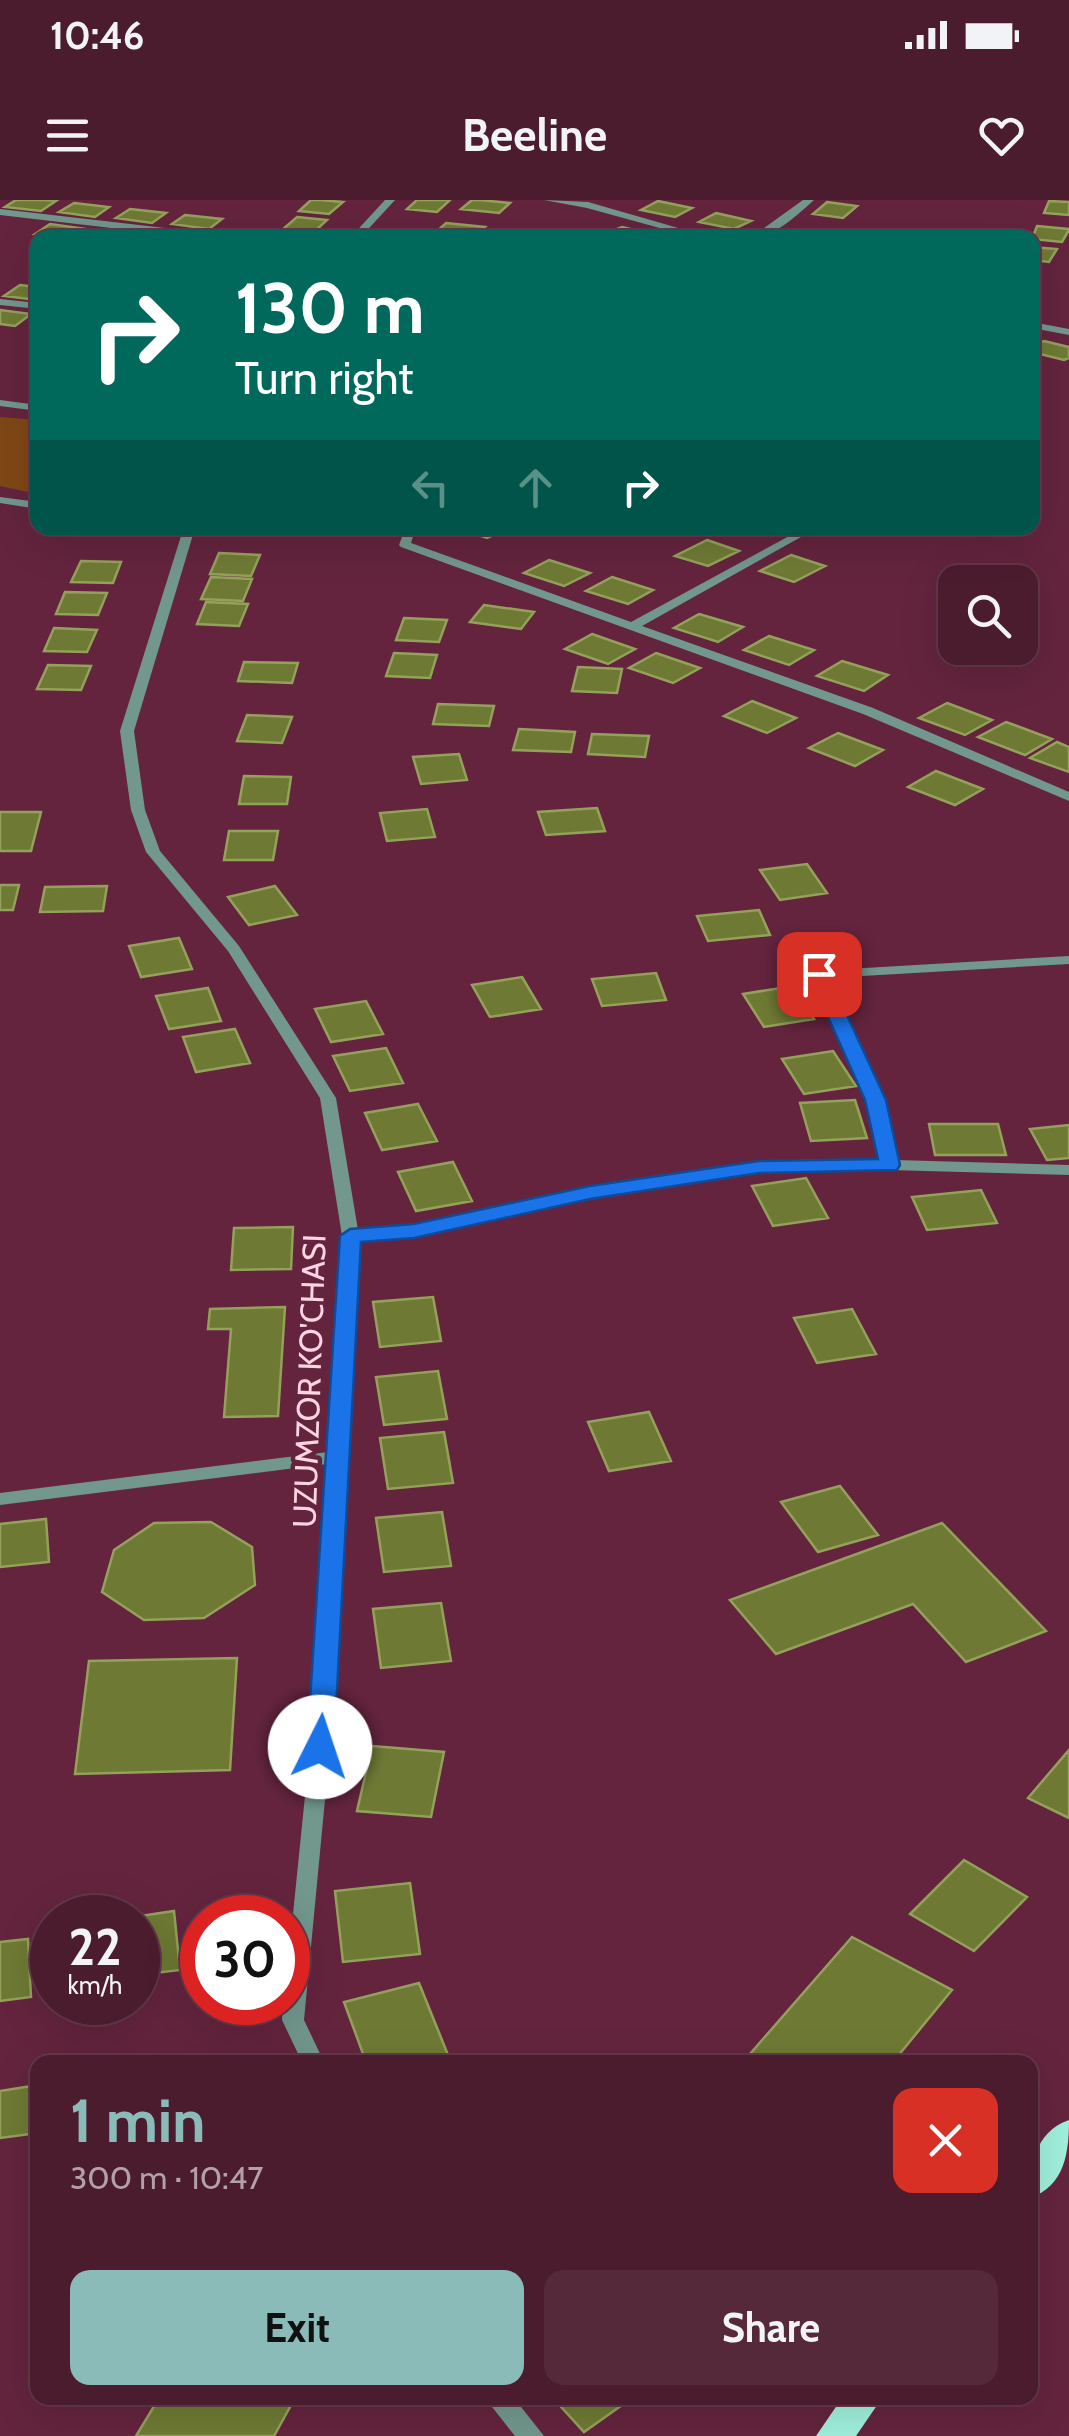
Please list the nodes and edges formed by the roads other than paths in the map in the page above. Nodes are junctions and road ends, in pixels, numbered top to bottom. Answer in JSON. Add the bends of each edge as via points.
{"nodes":[{"id":1,"x":390,"y":200,"type":"edge"},
{"id":2,"x":549,"y":200,"type":"edge"},
{"id":3,"x":809,"y":200,"type":"edge"},
{"id":4,"x":0,"y":212,"type":"edge"},
{"id":5,"x":156,"y":230,"type":"edge"},
{"id":6,"x":362,"y":230,"type":"edge"},
{"id":7,"x":679,"y":230,"type":"edge"},
{"id":8,"x":766,"y":230,"type":"edge"},
{"id":9,"x":0,"y":302,"type":"edge"},
{"id":10,"x":30,"y":305,"type":"edge"},
{"id":11,"x":1040,"y":327,"type":"edge"},
{"id":12,"x":1069,"y":332,"type":"edge"},
{"id":13,"x":0,"y":402,"type":"edge"},
{"id":14,"x":30,"y":407,"type":"edge"},
{"id":15,"x":0,"y":500,"type":"edge"},
{"id":16,"x":30,"y":505,"type":"edge"},
{"id":17,"x":187,"y":535,"type":"edge"},
{"id":18,"x":408,"y":535,"type":"edge"},
{"id":19,"x":799,"y":535,"type":"edge"},
{"id":20,"x":634,"y":625,"type":"junction"},
{"id":21,"x":1069,"y":797,"type":"edge"},
{"id":22,"x":1069,"y":960,"type":"edge"},
{"id":23,"x":890,"y":1165,"type":"junction"},
{"id":24,"x":1069,"y":1170,"type":"edge"},
{"id":25,"x":350,"y":1236,"type":"junction"},
{"id":26,"x":340,"y":1456,"type":"junction"},
{"id":27,"x":0,"y":1499,"type":"edge"},
{"id":28,"x":310,"y":2055,"type":"edge"},
{"id":29,"x":1069,"y":2134,"type":"edge"},
{"id":30,"x":1038,"y":2174,"type":"edge"},
{"id":31,"x":504,"y":2405,"type":"edge"},
{"id":32,"x":858,"y":2405,"type":"edge"},
{"id":33,"x":532,"y":2436,"type":"edge"},
{"id":34,"x":834,"y":2436,"type":"edge"}],
"edges":[{"from":1,"to":6,"type":"street"},
{"from":2,"to":7,"type":"street"},
{"from":3,"to":8,"type":"street"},
{"from":4,"to":5,"type":"street"},
{"from":9,"to":10,"type":"street"},
{"from":11,"to":12,"type":"street"},
{"from":13,"to":14,"type":"street"},
{"from":15,"to":16,"type":"street"},
{"from":17,"to":25,"type":"street","name":"UZUMZOR KO'CHASI","via":[[127,731],[138,810],[153,852],[234,949],[328,1098]]},
{"from":18,"to":20,"type":"street","via":[[405,546]]},
{"from":19,"to":20,"type":"street"},
{"from":20,"to":21,"type":"street","via":[[868,712]]},
{"from":22,"to":23,"type":"street","via":[[819,974],[875,1100]]},
{"from":23,"to":24,"type":"street"},
{"from":23,"to":25,"type":"street","via":[[759,1167],[590,1192],[414,1231]]},
{"from":25,"to":26,"type":"street","name":"UZUMZOR KO'CHASI"},
{"from":26,"to":27,"type":"street"},
{"from":26,"to":28,"type":"street","name":"UZUMZOR KO'CHASI","via":[[293,2020]]},
{"from":29,"to":30,"type":"main road"},
{"from":31,"to":33,"type":"street"},
{"from":32,"to":34,"type":"main road"}]}
